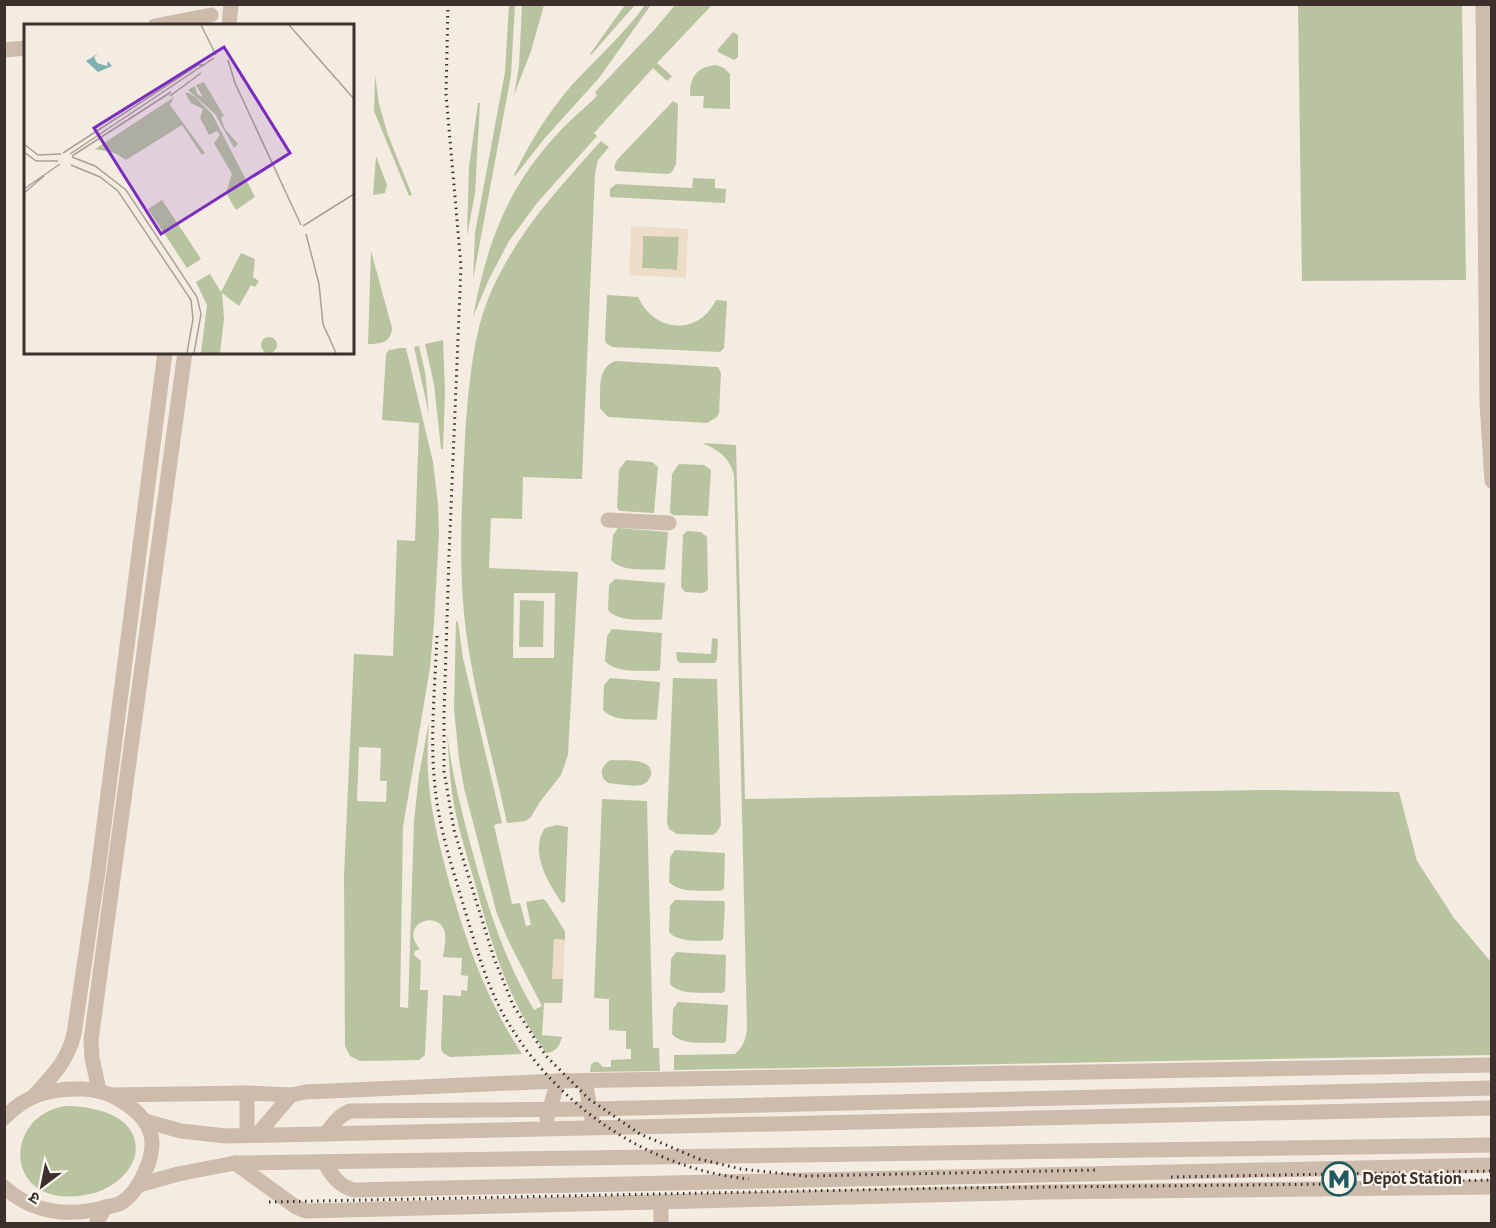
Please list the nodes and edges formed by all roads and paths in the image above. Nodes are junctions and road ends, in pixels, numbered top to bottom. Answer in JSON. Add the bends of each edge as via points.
{"nodes":[{"id":1,"x":231,"y":4,"type":"edge"},
{"id":2,"x":1483,"y":4,"type":"edge"},
{"id":3,"x":211,"y":15,"type":"edge"},
{"id":4,"x":165,"y":24,"type":"edge"},
{"id":5,"x":228,"y":24,"type":"edge"},
{"id":6,"x":24,"y":48,"type":"edge"},
{"id":7,"x":4,"y":50,"type":"edge"},
{"id":8,"x":165,"y":354,"type":"edge"},
{"id":9,"x":185,"y":354,"type":"edge"},
{"id":10,"x":1491,"y":481,"type":"edge"},
{"id":11,"x":608,"y":520,"type":"dead end"},
{"id":12,"x":669,"y":523,"type":"dead end"},
{"id":13,"x":1491,"y":1065,"type":"edge"},
{"id":14,"x":558,"y":1081,"type":"junction"},
{"id":15,"x":585,"y":1081,"type":"junction"},
{"id":16,"x":1491,"y":1088,"type":"edge"},
{"id":17,"x":105,"y":1092,"type":"junction"},
{"id":18,"x":247,"y":1094,"type":"junction"},
{"id":19,"x":291,"y":1095,"type":"junction"},
{"id":20,"x":34,"y":1096,"type":"junction"},
{"id":21,"x":1491,"y":1108,"type":"edge"},
{"id":22,"x":549,"y":1109,"type":"junction"},
{"id":23,"x":590,"y":1109,"type":"junction"},
{"id":24,"x":4,"y":1118,"type":"edge"},
{"id":25,"x":145,"y":1121,"type":"junction"},
{"id":26,"x":593,"y":1128,"type":"junction"},
{"id":27,"x":544,"y":1129,"type":"junction"},
{"id":28,"x":326,"y":1134,"type":"junction"},
{"id":29,"x":252,"y":1136,"type":"junction"},
{"id":30,"x":1491,"y":1145,"type":"edge"},
{"id":31,"x":324,"y":1162,"type":"junction"},
{"id":32,"x":235,"y":1163,"type":"junction"},
{"id":33,"x":1491,"y":1165,"type":"edge"},
{"id":34,"x":139,"y":1185,"type":"junction"},
{"id":35,"x":4,"y":1187,"type":"edge"},
{"id":36,"x":1491,"y":1187,"type":"edge"},
{"id":37,"x":661,"y":1203,"type":"junction"},
{"id":38,"x":36,"y":1207,"type":"junction"},
{"id":39,"x":105,"y":1207,"type":"junction"},
{"id":40,"x":44,"y":1224,"type":"edge"},
{"id":41,"x":96,"y":1224,"type":"edge"},
{"id":42,"x":661,"y":1224,"type":"edge"}],
"edges":[{"from":1,"to":5,"type":"street"},
{"from":2,"to":10,"type":"street"},
{"from":3,"to":4,"type":"street"},
{"from":6,"to":7,"type":"street"},
{"from":8,"to":20,"type":"street","via":[[74,1034],[58,1070]]},
{"from":9,"to":17,"type":"street","via":[[91,1040],[92,1058]]},
{"from":11,"to":12,"type":"street"},
{"from":13,"to":15,"type":"street"},
{"from":14,"to":15,"type":"street"},
{"from":14,"to":19,"type":"street"},
{"from":14,"to":22,"type":"street"},
{"from":15,"to":23,"type":"street"},
{"from":16,"to":23,"type":"street"},
{"from":17,"to":18,"type":"street"},
{"from":17,"to":20,"type":"street","via":[[73,1089]]},
{"from":17,"to":25,"type":"street"},
{"from":18,"to":19,"type":"street"},
{"from":18,"to":29,"type":"street"},
{"from":19,"to":29,"type":"street"},
{"from":20,"to":24,"type":"street"},
{"from":21,"to":26,"type":"street"},
{"from":22,"to":23,"type":"street"},
{"from":22,"to":27,"type":"street"},
{"from":22,"to":28,"type":"street","via":[[350,1111],[336,1119]]},
{"from":23,"to":26,"type":"street"},
{"from":25,"to":29,"type":"street","via":[[181,1131]]},
{"from":25,"to":34,"type":"street","via":[[152,1136],[151,1152]]},
{"from":26,"to":27,"type":"street"},
{"from":27,"to":28,"type":"street"},
{"from":28,"to":29,"type":"street"},
{"from":30,"to":31,"type":"street"},
{"from":31,"to":32,"type":"street"},
{"from":31,"to":33,"type":"street","via":[[336,1181],[354,1190]]},
{"from":32,"to":34,"type":"street"},
{"from":32,"to":37,"type":"street","via":[[306,1211]]},
{"from":34,"to":39,"type":"street","via":[[121,1203]]},
{"from":35,"to":38,"type":"street"},
{"from":36,"to":37,"type":"street","via":[[1046,1191]]},
{"from":37,"to":42,"type":"street"},
{"from":38,"to":39,"type":"street","via":[[67,1214]]},
{"from":38,"to":40,"type":"street"},
{"from":39,"to":41,"type":"street"}]}
